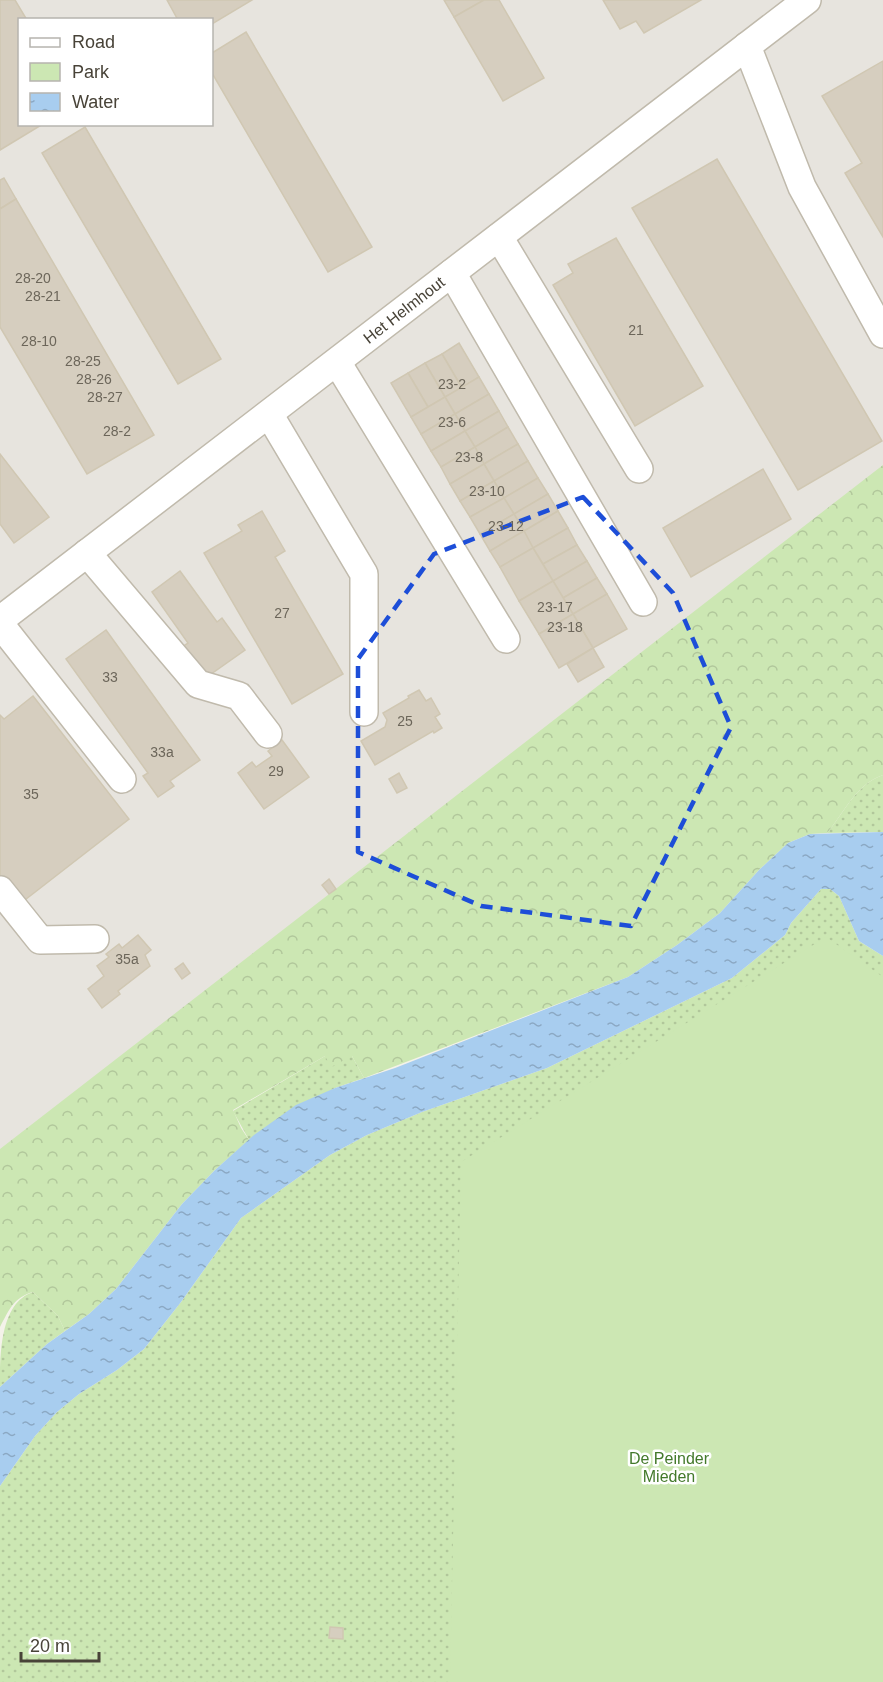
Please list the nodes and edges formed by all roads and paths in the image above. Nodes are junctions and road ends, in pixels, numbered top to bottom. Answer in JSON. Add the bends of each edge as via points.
{"nodes":[{"id":1,"x":807,"y":0,"type":"edge"},
{"id":2,"x":747,"y":46,"type":"junction"},
{"id":3,"x":499,"y":237,"type":"junction"},
{"id":4,"x":452,"y":273,"type":"junction"},
{"id":5,"x":883,"y":334,"type":"edge"},
{"id":6,"x":337,"y":362,"type":"junction"},
{"id":7,"x":269,"y":414,"type":"junction"},
{"id":8,"x":639,"y":469,"type":"dead end"},
{"id":9,"x":87,"y":553,"type":"junction"},
{"id":10,"x":643,"y":602,"type":"dead end"},
{"id":11,"x":0,"y":622,"type":"edge"},
{"id":12,"x":506,"y":639,"type":"dead end"},
{"id":13,"x":364,"y":712,"type":"dead end"},
{"id":14,"x":268,"y":734,"type":"dead end"},
{"id":15,"x":122,"y":779,"type":"dead end"},
{"id":16,"x":0,"y":890,"type":"edge"},
{"id":17,"x":95,"y":939,"type":"dead end"}],
"edges":[{"from":1,"to":2,"type":"street","name":"Het Helmhout"},
{"from":2,"to":3,"type":"street","name":"Het Helmhout"},
{"from":2,"to":5,"type":"street","via":[[802,187]]},
{"from":3,"to":4,"type":"street","name":"Het Helmhout"},
{"from":3,"to":8,"type":"street"},
{"from":4,"to":6,"type":"street","name":"Het Helmhout"},
{"from":4,"to":10,"type":"street"},
{"from":6,"to":7,"type":"street","name":"Het Helmhout"},
{"from":6,"to":12,"type":"street"},
{"from":7,"to":9,"type":"street","name":"Het Helmhout"},
{"from":7,"to":13,"type":"street","via":[[364,574]]},
{"from":9,"to":11,"type":"street","name":"Het Helmhout"},
{"from":9,"to":14,"type":"street","via":[[198,684],[239,696]]},
{"from":11,"to":15,"type":"street"},
{"from":16,"to":17,"type":"street","via":[[40,940]]}]}
